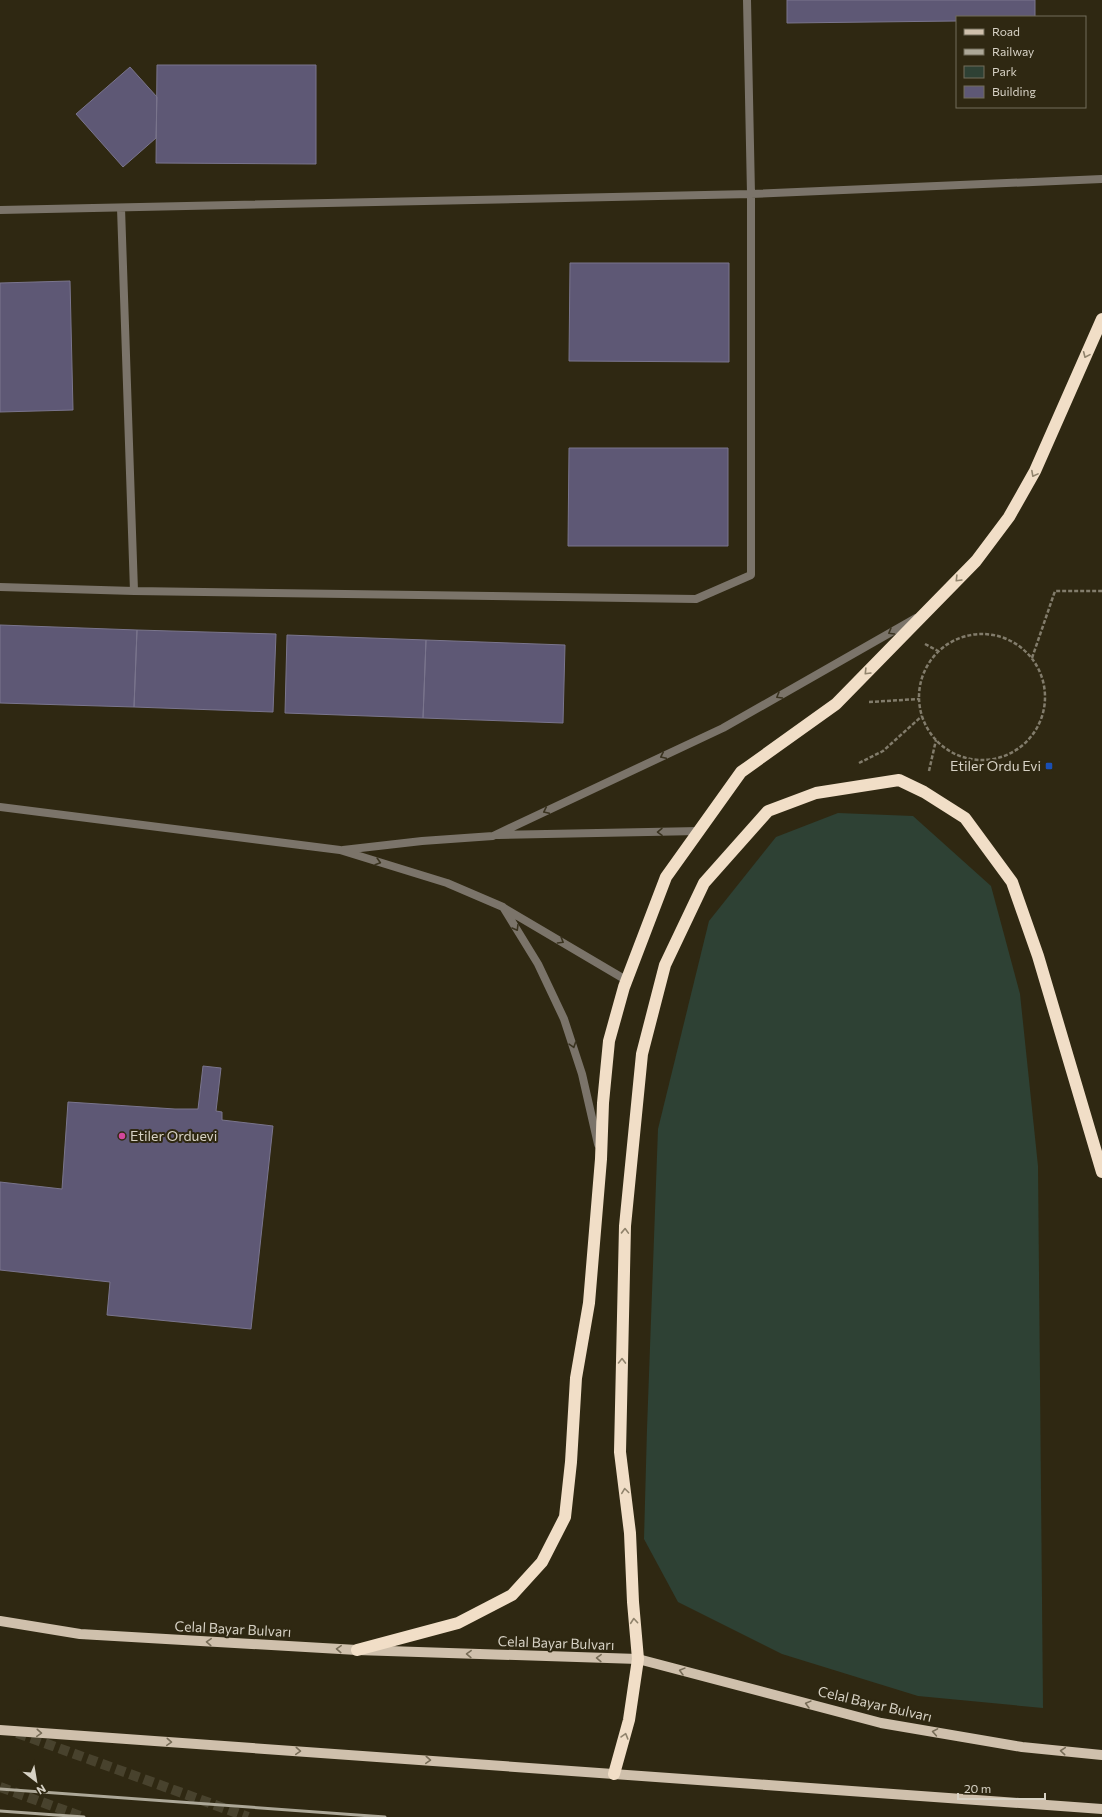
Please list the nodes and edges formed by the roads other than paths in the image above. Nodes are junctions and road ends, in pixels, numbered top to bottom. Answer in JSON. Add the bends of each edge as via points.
{"nodes":[{"id":1,"x":747,"y":0,"type":"edge"},
{"id":2,"x":1102,"y":179,"type":"edge"},
{"id":3,"x":751,"y":194,"type":"junction"},
{"id":4,"x":121,"y":208,"type":"junction"},
{"id":5,"x":0,"y":210,"type":"edge"},
{"id":6,"x":1102,"y":319,"type":"edge"},
{"id":7,"x":0,"y":587,"type":"edge"},
{"id":8,"x":134,"y":591,"type":"junction"},
{"id":9,"x":925,"y":612,"type":"junction"},
{"id":10,"x":0,"y":807,"type":"edge"},
{"id":11,"x":699,"y":831,"type":"junction"},
{"id":12,"x":493,"y":836,"type":"junction"},
{"id":13,"x":340,"y":850,"type":"junction"},
{"id":14,"x":503,"y":907,"type":"junction"},
{"id":15,"x":626,"y":980,"type":"junction"},
{"id":16,"x":601,"y":1159,"type":"junction"},
{"id":17,"x":1102,"y":1172,"type":"edge"},
{"id":18,"x":0,"y":1621,"type":"edge"},
{"id":19,"x":357,"y":1650,"type":"junction"},
{"id":20,"x":638,"y":1659,"type":"junction"},
{"id":21,"x":0,"y":1730,"type":"edge"},
{"id":22,"x":1102,"y":1754,"type":"edge"},
{"id":23,"x":614,"y":1774,"type":"junction"},
{"id":24,"x":1102,"y":1809,"type":"edge"}],
"edges":[{"from":1,"to":3,"type":"lane"},
{"from":2,"to":3,"type":"lane"},
{"from":3,"to":4,"type":"lane"},
{"from":3,"to":8,"type":"lane","via":[[751,575],[696,599]]},
{"from":4,"to":5,"type":"lane"},
{"from":4,"to":8,"type":"lane"},
{"from":6,"to":9,"type":"highway","one_way":true,"via":[[1035,471],[1009,517],[976,561]]},
{"from":7,"to":8,"type":"lane"},
{"from":9,"to":11,"type":"highway","one_way":true,"via":[[836,704],[741,772]]},
{"from":9,"to":12,"type":"lane","one_way":true,"via":[[723,728]]},
{"from":10,"to":13,"type":"lane"},
{"from":11,"to":12,"type":"lane","one_way":true},
{"from":11,"to":15,"type":"highway","via":[[666,877]]},
{"from":12,"to":13,"type":"lane"},
{"from":13,"to":14,"type":"lane","one_way":true,"via":[[447,883]]},
{"from":14,"to":15,"type":"lane","one_way":true},
{"from":14,"to":16,"type":"lane","one_way":true,"via":[[538,964],[564,1019],[582,1074]]},
{"from":15,"to":16,"type":"highway","via":[[609,1041]]},
{"from":16,"to":19,"type":"highway","via":[[589,1303],[576,1378],[565,1517],[542,1562],[512,1595],[458,1623]]},
{"from":20,"to":17,"type":"highway","one_way":true,"via":[[630,1533],[620,1452],[625,1226],[642,1054],[665,965],[704,883],[768,811],[816,793],[899,780],[924,792],[965,818],[1012,882],[1038,956]]},
{"from":19,"to":18,"type":"main road","name":"Celal Bayar Bulvarı","one_way":true,"via":[[80,1634]]},
{"from":20,"to":19,"type":"main road","name":"Celal Bayar Bulvarı","one_way":true},
{"from":22,"to":20,"type":"main road","name":"Celal Bayar Bulvarı","one_way":true,"via":[[1022,1748],[881,1722]]},
{"from":23,"to":20,"type":"highway","one_way":true,"via":[[629,1720]]},
{"from":21,"to":23,"type":"main road","one_way":true},
{"from":23,"to":24,"type":"main road"}]}
